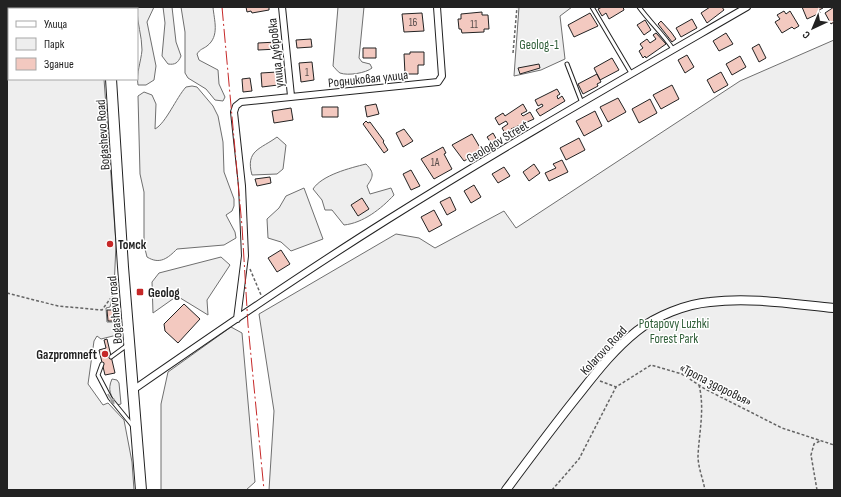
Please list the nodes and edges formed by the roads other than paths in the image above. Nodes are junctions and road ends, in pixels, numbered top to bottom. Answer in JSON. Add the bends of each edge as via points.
{"nodes":[{"id":1,"x":282,"y":7,"type":"edge"},
{"id":2,"x":437,"y":7,"type":"edge"},
{"id":3,"x":592,"y":7,"type":"edge"},
{"id":4,"x":639,"y":7,"type":"edge"},
{"id":5,"x":747,"y":7,"type":"edge"},
{"id":6,"x":674,"y":50,"type":"junction"},
{"id":7,"x":567,"y":64,"type":"dead end"},
{"id":8,"x":631,"y":73,"type":"junction"},
{"id":9,"x":111,"y":80,"type":"edge"},
{"id":10,"x":291,"y":96,"type":"junction"},
{"id":11,"x":582,"y":103,"type":"junction"},
{"id":12,"x":834,"y":308,"type":"edge"},
{"id":13,"x":237,"y":318,"type":"junction"},
{"id":14,"x":130,"y":344,"type":"junction"},
{"id":15,"x":111,"y":357,"type":"dead end"},
{"id":16,"x":102,"y":364,"type":"dead end"},
{"id":17,"x":133,"y":390,"type":"junction"},
{"id":18,"x":136,"y":429,"type":"junction"},
{"id":19,"x":142,"y":490,"type":"edge"},
{"id":20,"x":506,"y":490,"type":"edge"}],
"edges":[{"from":1,"to":10,"type":"street","name":"улица Дубровка"},
{"from":2,"to":10,"type":"street","name":"Родниковая улица","via":[[442,76],[438,82]]},
{"from":3,"to":8,"type":"lane"},
{"from":4,"to":6,"type":"lane"},
{"from":5,"to":6,"type":"street","name":"Geologov Street"},
{"from":6,"to":8,"type":"street","name":"Geologov Street"},
{"from":7,"to":11,"type":"lane"},
{"from":8,"to":11,"type":"street","name":"Geologov Street"},
{"from":9,"to":14,"type":"main road","name":"Bogashevo road"},
{"from":10,"to":13,"type":"street","name":"Родниковая улица","via":[[241,102],[234,108],[242,186],[245,256]]},
{"from":11,"to":13,"type":"street","name":"Geologov Street","via":[[386,220]]},
{"from":12,"to":20,"type":"street","name":"Kolarovo Road","via":[[741,300],[709,302],[686,308],[638,330],[613,352],[593,376]]},
{"from":13,"to":17,"type":"street","name":"Geologov Street"},
{"from":14,"to":15,"type":"lane"},
{"from":14,"to":17,"type":"main road","name":"Bogashevo road"},
{"from":16,"to":18,"type":"lane","one_way":true,"via":[[98,375],[110,398]]},
{"from":17,"to":18,"type":"main road","name":"Bogashevo road"},
{"from":18,"to":19,"type":"main road"}]}
